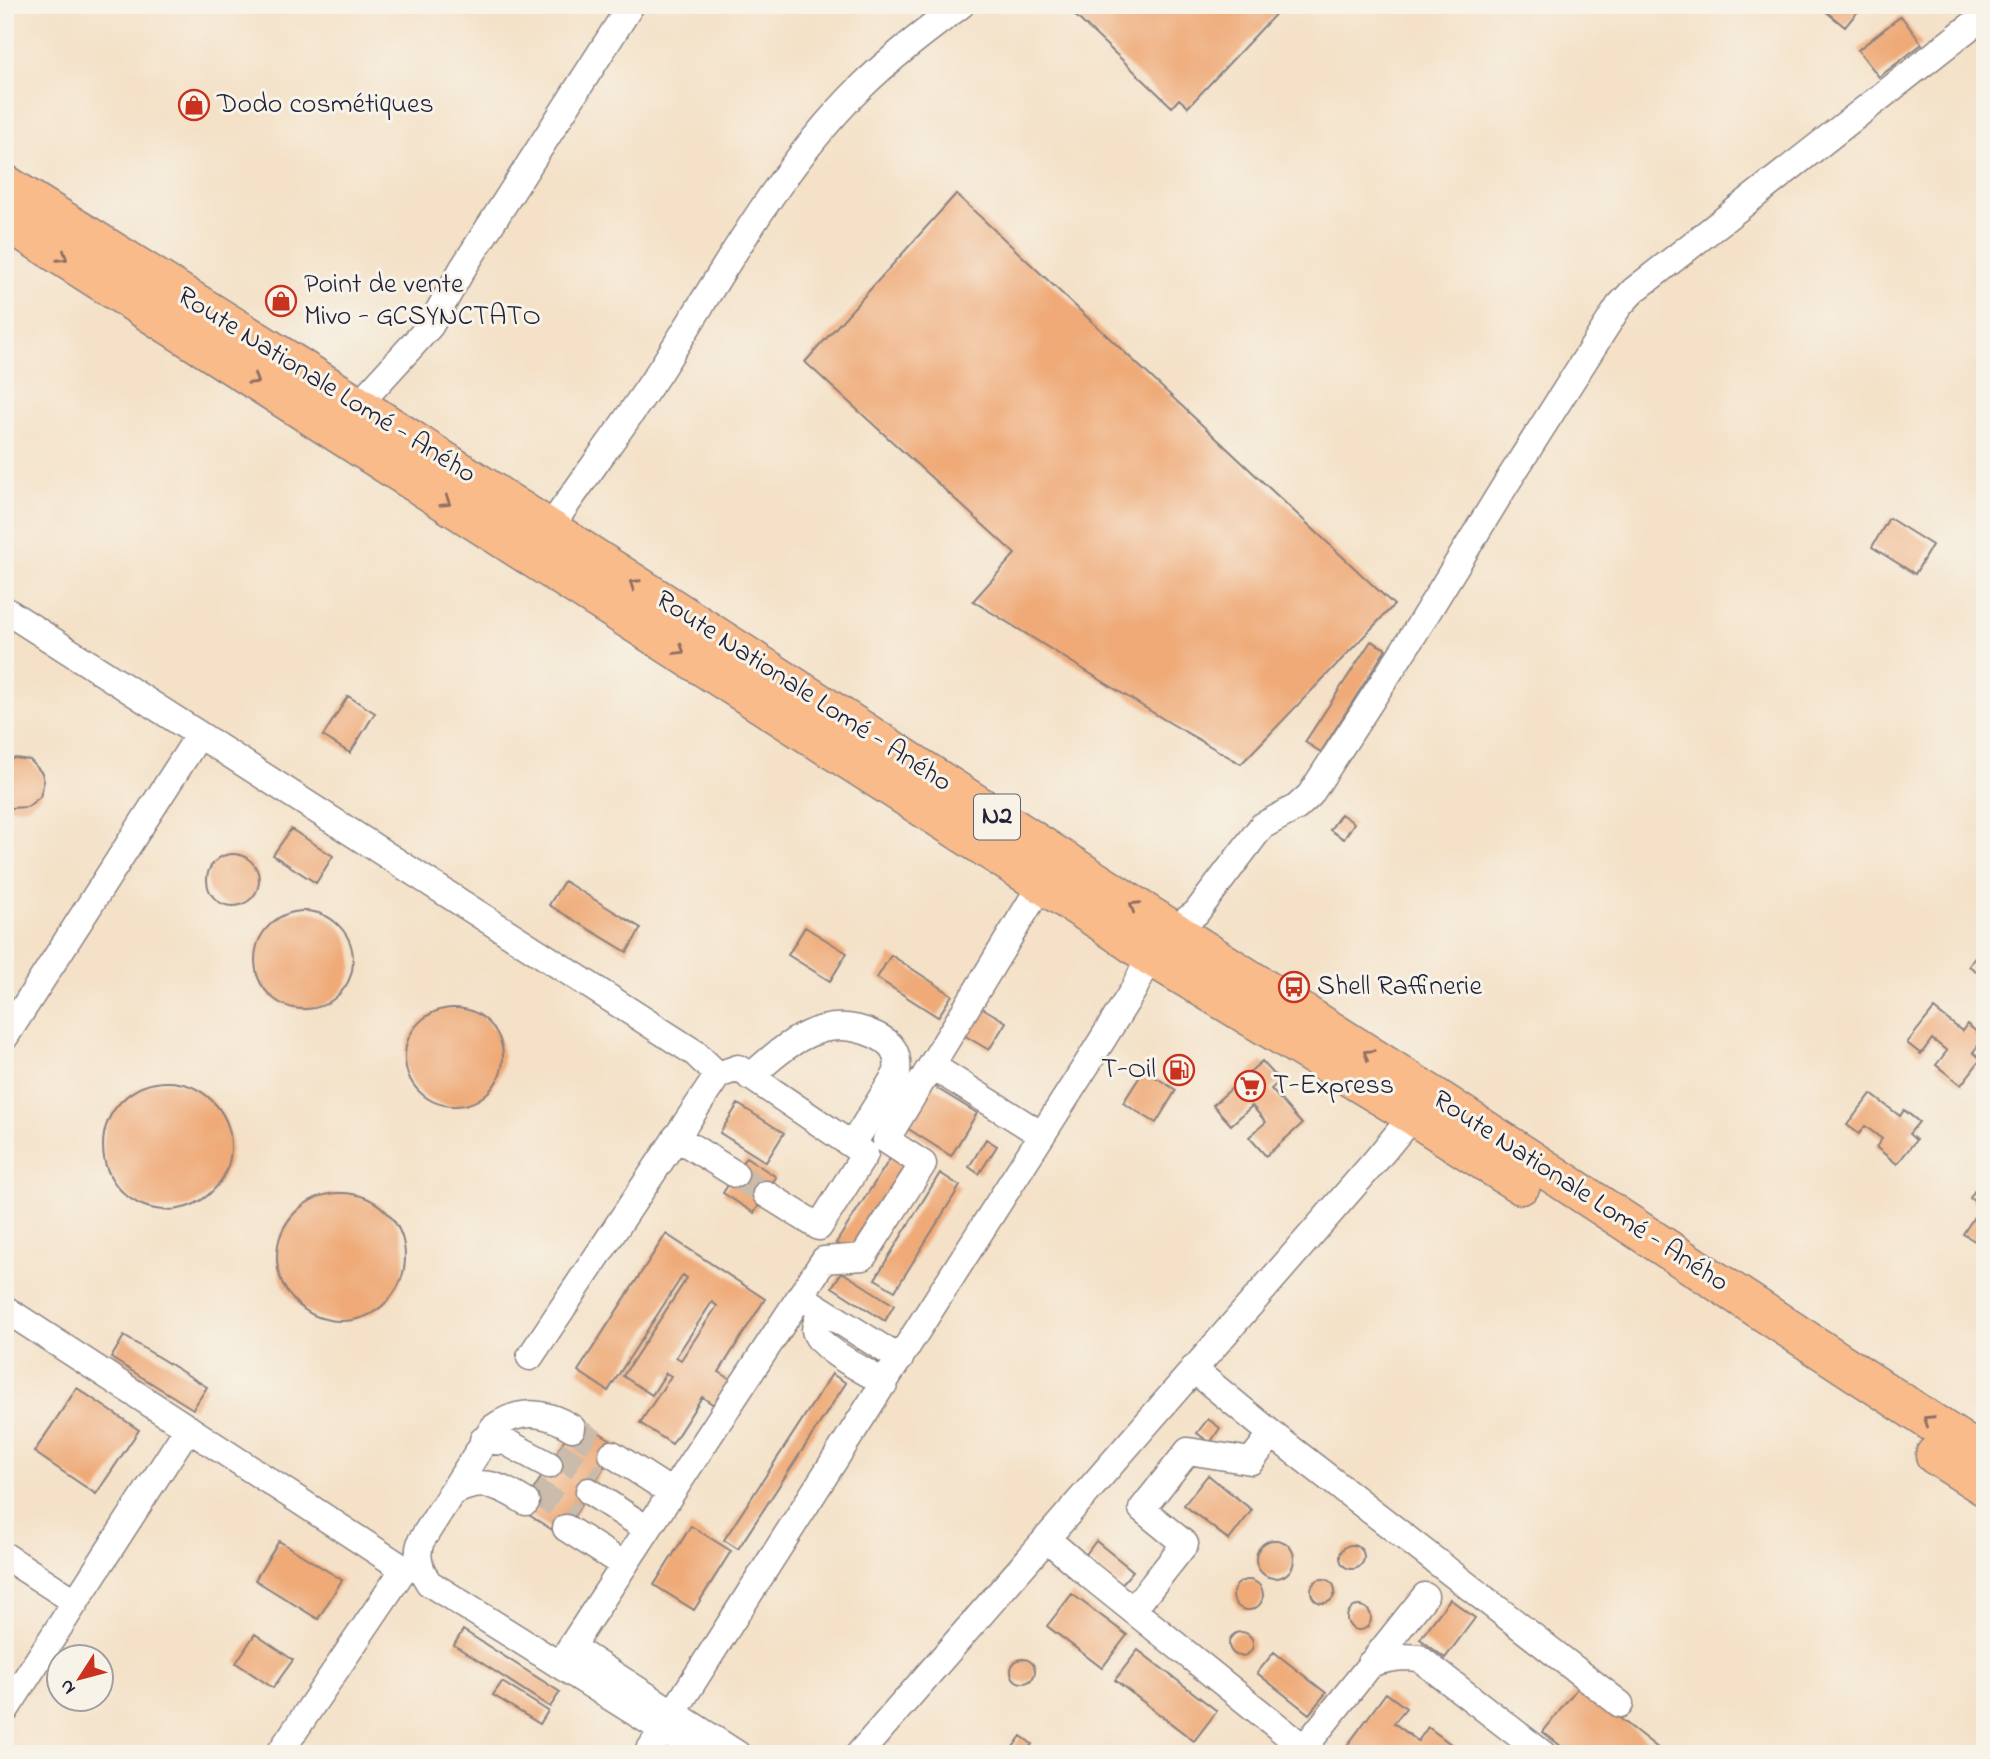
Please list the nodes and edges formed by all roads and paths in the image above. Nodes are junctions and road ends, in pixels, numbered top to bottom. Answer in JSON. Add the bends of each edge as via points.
{"nodes":[{"id":1,"x":631,"y":5,"type":"edge"},
{"id":2,"x":961,"y":5,"type":"edge"},
{"id":3,"x":1985,"y":15,"type":"edge"},
{"id":4,"x":5,"y":184,"type":"edge"},
{"id":5,"x":5,"y":220,"type":"edge"},
{"id":6,"x":357,"y":405,"type":"junction"},
{"id":7,"x":549,"y":529,"type":"junction"},
{"id":8,"x":5,"y":610,"type":"edge"},
{"id":9,"x":199,"y":735,"type":"junction"},
{"id":10,"x":1041,"y":885,"type":"junction"},
{"id":11,"x":1161,"y":943,"type":"junction"},
{"id":12,"x":5,"y":1037,"type":"edge"},
{"id":13,"x":932,"y":1066,"type":"junction"},
{"id":14,"x":718,"y":1074,"type":"junction"},
{"id":15,"x":750,"y":1077,"type":"junction"},
{"id":16,"x":1422,"y":1105,"type":"junction"},
{"id":17,"x":1042,"y":1135,"type":"junction"},
{"id":18,"x":676,"y":1138,"type":"junction"},
{"id":19,"x":852,"y":1145,"type":"junction"},
{"id":20,"x":735,"y":1174,"type":"tunnel mouth"},
{"id":21,"x":766,"y":1194,"type":"tunnel mouth"},
{"id":22,"x":800,"y":1296,"type":"junction"},
{"id":23,"x":5,"y":1309,"type":"edge"},
{"id":24,"x":822,"y":1310,"type":"junction"},
{"id":25,"x":530,"y":1357,"type":"dead end"},
{"id":26,"x":900,"y":1359,"type":"junction"},
{"id":27,"x":1194,"y":1369,"type":"junction"},
{"id":28,"x":885,"y":1382,"type":"junction"},
{"id":29,"x":188,"y":1428,"type":"junction"},
{"id":30,"x":1272,"y":1434,"type":"junction"},
{"id":31,"x":481,"y":1445,"type":"junction"},
{"id":32,"x":1985,"y":1457,"type":"edge"},
{"id":33,"x":549,"y":1465,"type":"junction"},
{"id":34,"x":1985,"y":1487,"type":"edge"},
{"id":35,"x":450,"y":1494,"type":"junction"},
{"id":36,"x":647,"y":1529,"type":"junction"},
{"id":37,"x":1046,"y":1538,"type":"junction"},
{"id":38,"x":5,"y":1556,"type":"edge"},
{"id":39,"x":412,"y":1568,"type":"junction"},
{"id":40,"x":1425,"y":1596,"type":"dead end"},
{"id":41,"x":76,"y":1601,"type":"junction"},
{"id":42,"x":1133,"y":1610,"type":"junction"},
{"id":43,"x":565,"y":1656,"type":"junction"},
{"id":44,"x":1370,"y":1664,"type":"junction"},
{"id":45,"x":1620,"y":1704,"type":"dead end"},
{"id":46,"x":7,"y":1705,"type":"edge"},
{"id":47,"x":668,"y":1721,"type":"junction"},
{"id":48,"x":1303,"y":1751,"type":"edge"},
{"id":49,"x":279,"y":1754,"type":"edge"},
{"id":50,"x":647,"y":1754,"type":"edge"},
{"id":51,"x":701,"y":1754,"type":"edge"},
{"id":52,"x":737,"y":1754,"type":"edge"},
{"id":53,"x":859,"y":1754,"type":"edge"},
{"id":54,"x":1543,"y":1754,"type":"edge"}],
"edges":[{"from":1,"to":6,"type":"street","via":[[429,326]]},
{"from":2,"to":7,"type":"street","via":[[859,89],[814,140]]},
{"from":3,"to":11,"type":"street","via":[[1625,299],[1310,794],[1297,807],[1262,825],[1196,913]]},
{"from":4,"to":6,"type":"highway","name":"Route Nationale Lomé - Aného","number":"N2"},
{"from":5,"to":10,"type":"highway","name":"Route Nationale Lomé - Aného","number":"N2","one_way":true},
{"from":6,"to":7,"type":"highway","name":"Route Nationale Lomé - Aného","number":"N2"},
{"from":11,"to":7,"type":"highway","name":"Route Nationale Lomé - Aného","number":"N2","one_way":true},
{"from":8,"to":9,"type":"street"},
{"from":9,"to":12,"type":"street"},
{"from":9,"to":14,"type":"street","via":[[695,1053]]},
{"from":10,"to":11,"type":"highway","name":"Route Nationale Lomé - Aného","number":"N2"},
{"from":10,"to":13,"type":"street"},
{"from":11,"to":16,"type":"highway","name":"Route Nationale Lomé - Aného","number":"N2"},
{"from":11,"to":17,"type":"street"},
{"from":13,"to":17,"type":"street"},
{"from":13,"to":22,"type":"street","via":[[886,1140],[923,1164],[863,1257],[824,1260]]},
{"from":14,"to":15,"type":"street","via":[[738,1068]]},
{"from":14,"to":18,"type":"street"},
{"from":15,"to":19,"type":"street"},
{"from":15,"to":19,"type":"street","via":[[796,1039],[818,1029],[850,1026],[886,1039],[895,1048],[897,1073]]},
{"from":16,"to":27,"type":"street"},
{"from":32,"to":16,"type":"highway","name":"Route Nationale Lomé - Aného","number":"N2","one_way":true},
{"from":16,"to":34,"type":"highway","name":"Route Nationale Lomé - Aného","number":"N2"},
{"from":17,"to":26,"type":"street"},
{"from":18,"to":20,"type":"street"},
{"from":18,"to":25,"type":"street"},
{"from":19,"to":21,"type":"street","via":[[865,1154],[818,1227]]},
{"from":22,"to":24,"type":"street"},
{"from":22,"to":36,"type":"street"},
{"from":23,"to":29,"type":"street"},
{"from":24,"to":26,"type":"street"},
{"from":24,"to":28,"type":"street","via":[[814,1327],[817,1339]]},
{"from":26,"to":28,"type":"street"},
{"from":27,"to":30,"type":"street"},
{"from":27,"to":37,"type":"street"},
{"from":28,"to":47,"type":"street"},
{"from":29,"to":39,"type":"street"},
{"from":29,"to":41,"type":"street"},
{"from":30,"to":42,"type":"street","via":[[1251,1461],[1188,1451],[1142,1509],[1185,1544]]},
{"from":30,"to":45,"type":"street"},
{"from":31,"to":33,"type":"street","via":[[516,1478]]},
{"from":31,"to":33,"type":"street","via":[[514,1429]]},
{"from":31,"to":33,"type":"street","via":[[503,1421],[541,1414],[555,1418]]},
{"from":31,"to":35,"type":"street"},
{"from":33,"to":35,"type":"street","via":[[494,1485],[463,1487]]},
{"from":35,"to":39,"type":"street","via":[[421,1541]]},
{"from":36,"to":36,"type":"street","via":[[589,1491]]},
{"from":36,"to":43,"type":"street"},
{"from":37,"to":42,"type":"street"},
{"from":37,"to":53,"type":"street"},
{"from":38,"to":41,"type":"street"},
{"from":39,"to":43,"type":"street","via":[[429,1583]]},
{"from":39,"to":49,"type":"street"},
{"from":40,"to":44,"type":"street"},
{"from":41,"to":46,"type":"street"},
{"from":42,"to":48,"type":"street"},
{"from":43,"to":47,"type":"street"},
{"from":44,"to":48,"type":"street"},
{"from":44,"to":54,"type":"street","via":[[1402,1656],[1419,1658]]},
{"from":47,"to":50,"type":"street"},
{"from":47,"to":51,"type":"street"},
{"from":47,"to":52,"type":"street"}]}
